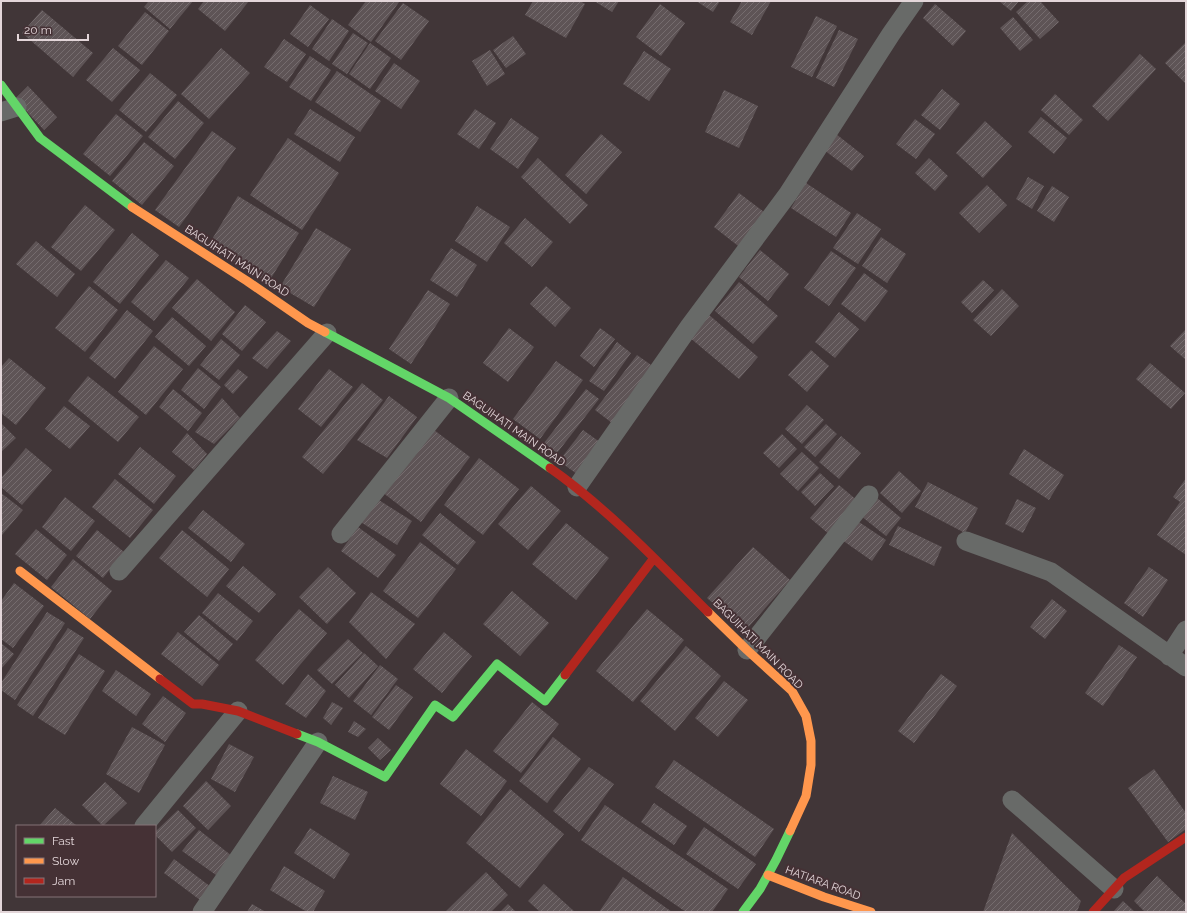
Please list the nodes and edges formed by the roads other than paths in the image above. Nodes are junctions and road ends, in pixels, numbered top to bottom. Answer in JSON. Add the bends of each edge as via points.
{"nodes":[{"id":1,"x":914,"y":1,"type":"edge"},
{"id":2,"x":1,"y":84,"type":"edge"},
{"id":3,"x":9,"y":109,"type":"edge"},
{"id":4,"x":327,"y":333,"type":"junction"},
{"id":5,"x":449,"y":398,"type":"junction"},
{"id":6,"x":577,"y":487,"type":"junction"},
{"id":7,"x":869,"y":495,"type":"dead end"},
{"id":8,"x":341,"y":534,"type":"dead end"},
{"id":9,"x":966,"y":541,"type":"dead end"},
{"id":10,"x":654,"y":558,"type":"junction"},
{"id":11,"x":20,"y":571,"type":"dead end"},
{"id":12,"x":119,"y":571,"type":"dead end"},
{"id":13,"x":1186,"y":630,"type":"edge"},
{"id":14,"x":747,"y":650,"type":"junction"},
{"id":15,"x":1169,"y":656,"type":"junction"},
{"id":16,"x":1186,"y":667,"type":"edge"},
{"id":17,"x":238,"y":711,"type":"junction"},
{"id":18,"x":318,"y":742,"type":"junction"},
{"id":19,"x":1012,"y":800,"type":"dead end"},
{"id":20,"x":145,"y":825,"type":"edge"},
{"id":21,"x":1186,"y":837,"type":"edge"},
{"id":22,"x":768,"y":875,"type":"junction"},
{"id":23,"x":1114,"y":889,"type":"junction"},
{"id":24,"x":202,"y":912,"type":"edge"},
{"id":25,"x":744,"y":912,"type":"edge"},
{"id":26,"x":870,"y":912,"type":"edge"},
{"id":27,"x":1093,"y":912,"type":"edge"}],
"edges":[{"from":1,"to":6,"type":"street","via":[[788,194],[689,327]]},
{"from":2,"to":3,"type":"street","name":"BAGUIHATI MAIN ROAD"},
{"from":3,"to":4,"type":"street","name":"BAGUIHATI MAIN ROAD","via":[[40,138],[138,212]]},
{"from":4,"to":5,"type":"street","name":"BAGUIHATI MAIN ROAD"},
{"from":4,"to":12,"type":"street"},
{"from":5,"to":6,"type":"street","name":"BAGUIHATI MAIN ROAD"},
{"from":5,"to":8,"type":"street"},
{"from":6,"to":10,"type":"street","name":"BAGUIHATI MAIN ROAD"},
{"from":7,"to":14,"type":"street"},
{"from":9,"to":15,"type":"street","via":[[1051,572]]},
{"from":10,"to":14,"type":"street","name":"BAGUIHATI MAIN ROAD"},
{"from":10,"to":18,"type":"street","via":[[545,701],[497,664],[453,717],[435,705],[385,777]]},
{"from":11,"to":17,"type":"street","via":[[193,704]]},
{"from":13,"to":15,"type":"street"},
{"from":14,"to":22,"type":"street","name":"BAGUIHATI MAIN ROAD","via":[[792,692],[806,716],[811,741],[811,765],[806,796]]},
{"from":15,"to":16,"type":"street"},
{"from":17,"to":18,"type":"street"},
{"from":17,"to":20,"type":"street"},
{"from":18,"to":24,"type":"street"},
{"from":19,"to":23,"type":"street"},
{"from":21,"to":23,"type":"street","via":[[1124,878]]},
{"from":22,"to":25,"type":"street","name":"BAGUIHATI MAIN ROAD"},
{"from":22,"to":26,"type":"street","name":"HATIARA ROAD"},
{"from":23,"to":27,"type":"street"}]}
